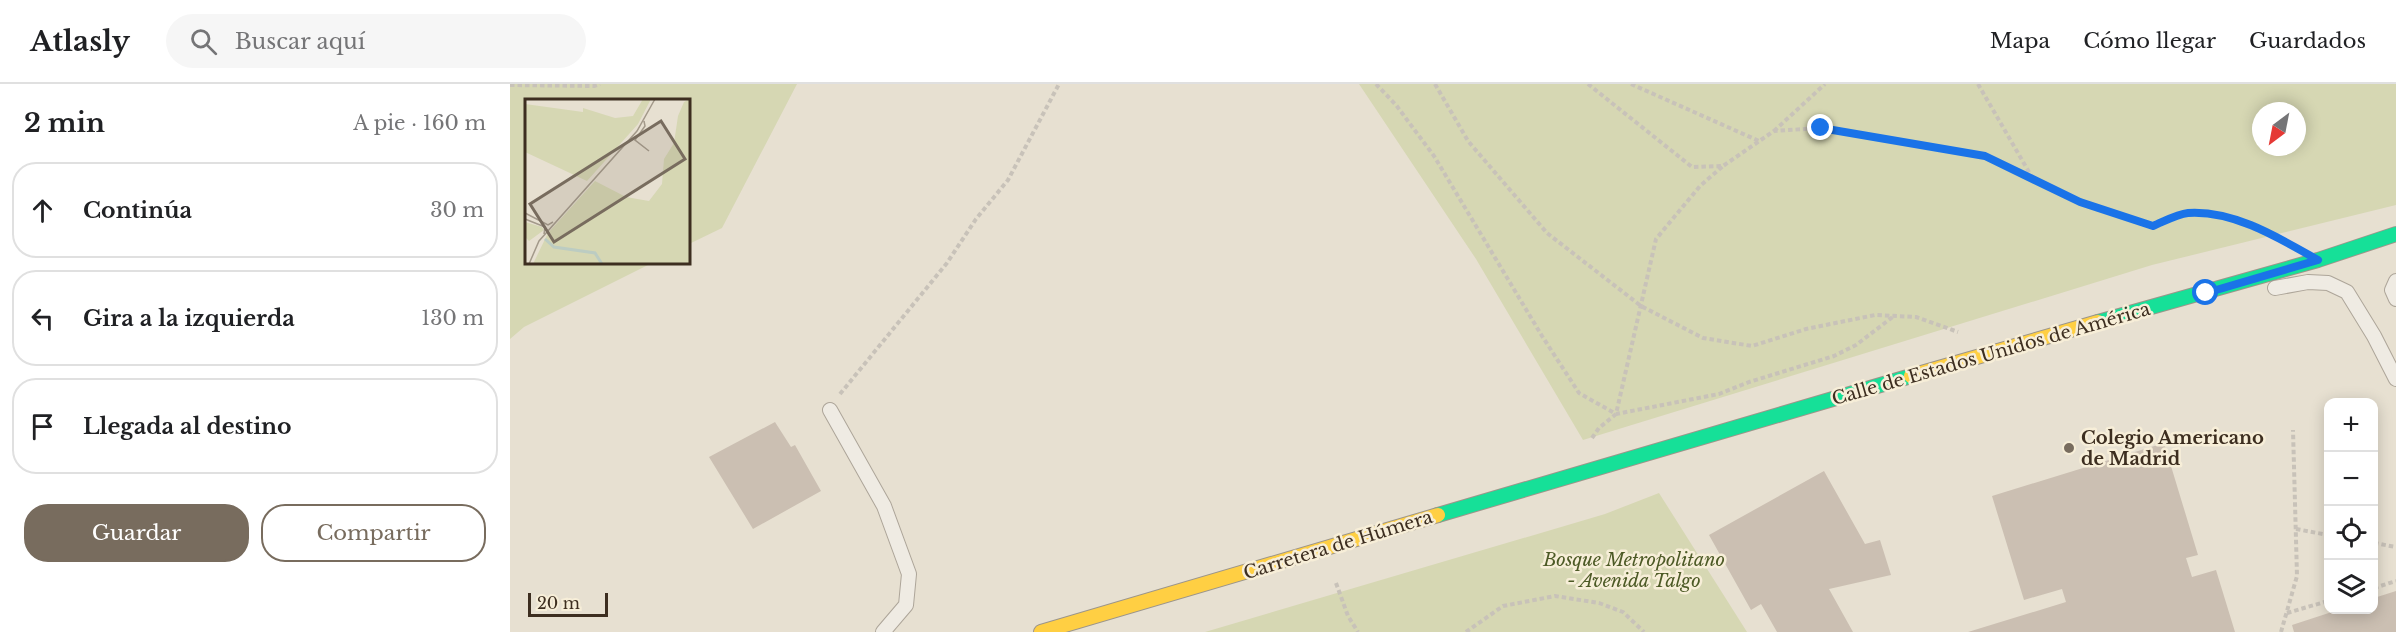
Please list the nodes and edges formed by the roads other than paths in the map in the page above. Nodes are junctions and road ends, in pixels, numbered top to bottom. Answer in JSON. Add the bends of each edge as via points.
{"nodes":[{"id":1,"x":2396,"y":234,"type":"edge"},
{"id":2,"x":2396,"y":241,"type":"edge"},
{"id":3,"x":2348,"y":251,"type":"junction"},
{"id":4,"x":2396,"y":281,"type":"edge"},
{"id":5,"x":2206,"y":293,"type":"junction"},
{"id":6,"x":2396,"y":299,"type":"edge"},
{"id":7,"x":2396,"y":379,"type":"edge"},
{"id":8,"x":830,"y":410,"type":"road end"},
{"id":9,"x":1635,"y":457,"type":"joint"},
{"id":10,"x":883,"y":632,"type":"edge"},
{"id":11,"x":1041,"y":632,"type":"edge"}],
"edges":[{"from":1,"to":3,"type":"main road","name":"Calle de Estados Unidos de América"},
{"from":2,"to":3,"type":"main road","name":"Calle de Estados Unidos de América"},
{"from":3,"to":5,"type":"main road","name":"Calle de Estados Unidos de América"},
{"from":4,"to":6,"type":"lane","via":[[2392,290]]},
{"from":5,"to":7,"type":"lane","via":[[2328,283],[2347,292]]},
{"from":5,"to":9,"type":"main road","name":"Calle de Estados Unidos de América"},
{"from":8,"to":10,"type":"lane","via":[[884,506],[909,574],[906,606]]},
{"from":9,"to":11,"type":"main road","name":"Carretera de Húmera"}]}
